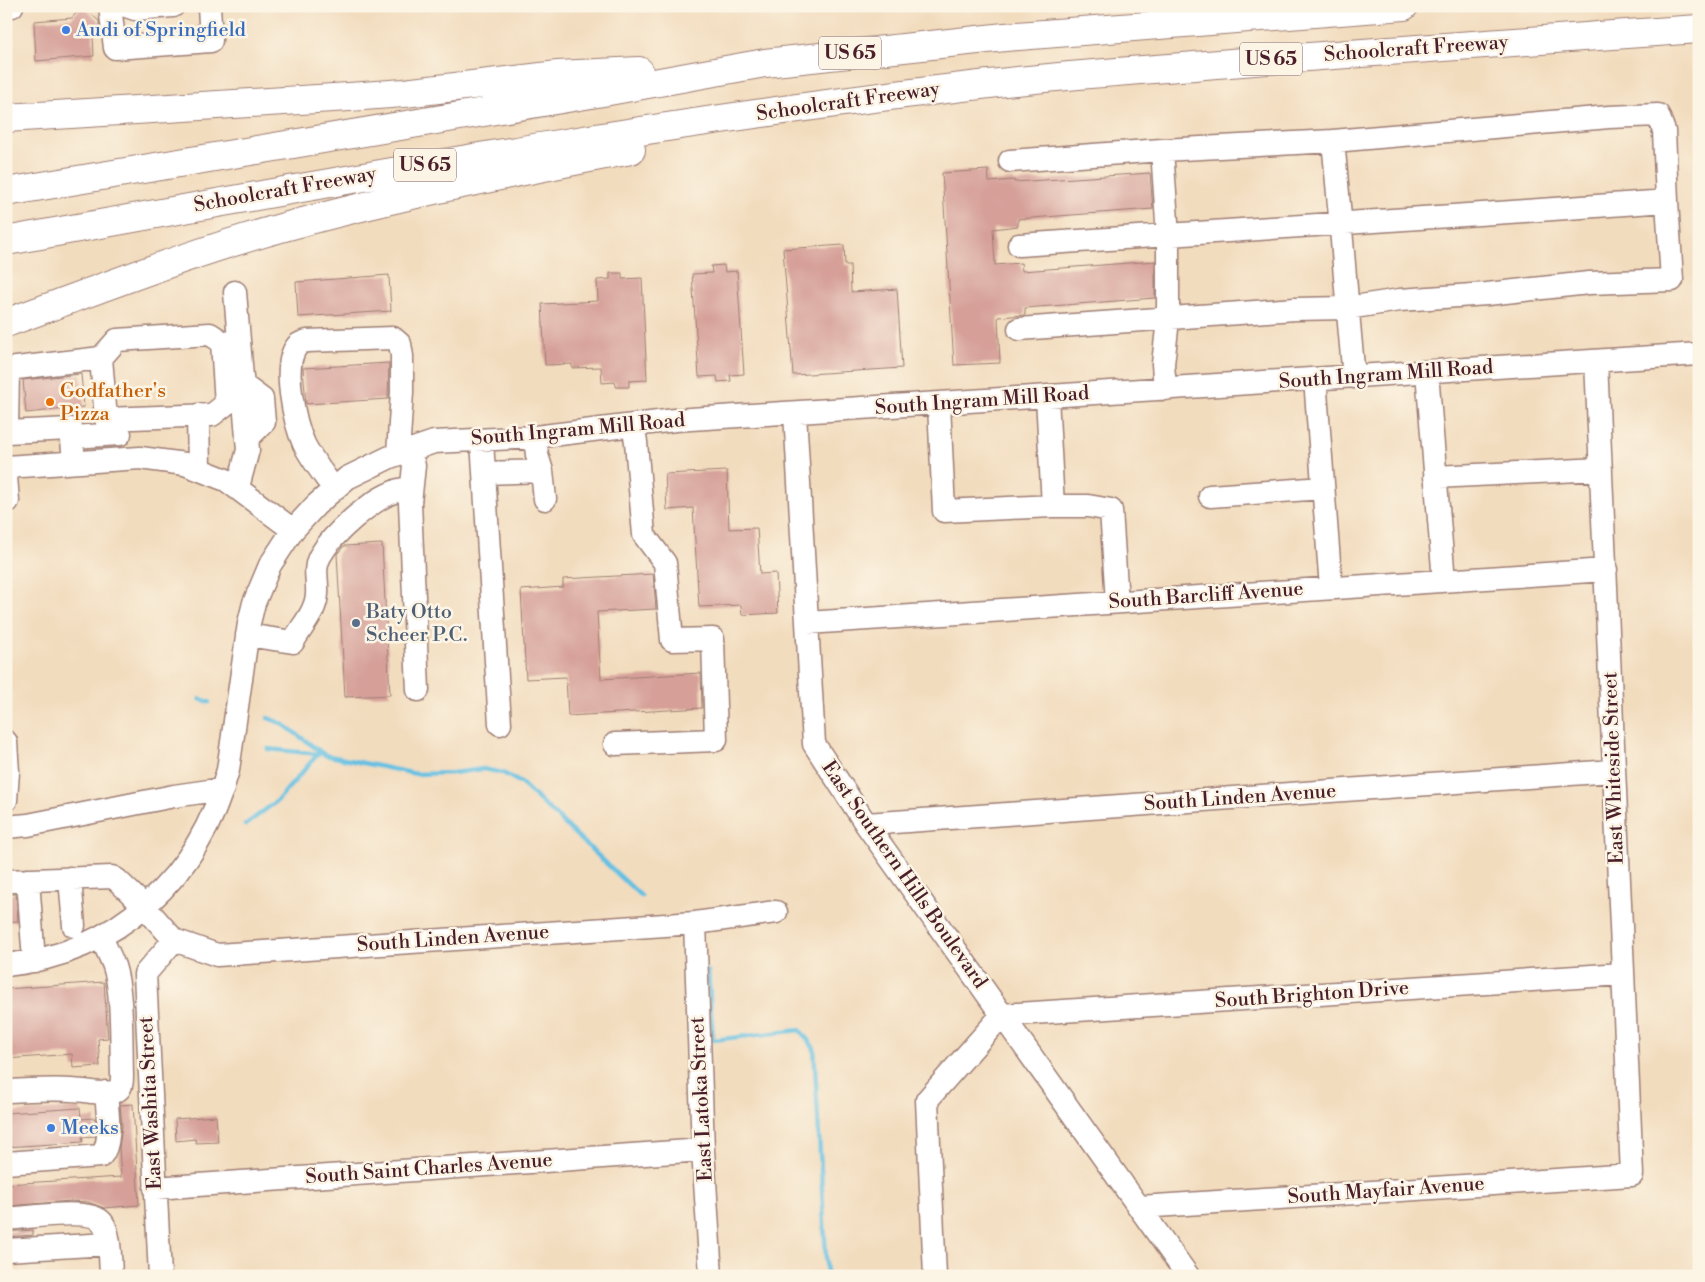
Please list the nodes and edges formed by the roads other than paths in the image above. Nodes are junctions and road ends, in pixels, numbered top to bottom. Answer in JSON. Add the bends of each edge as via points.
{"nodes":[{"id":1,"x":12,"y":6,"type":"edge"},
{"id":2,"x":110,"y":6,"type":"edge"},
{"id":3,"x":126,"y":6,"type":"edge"},
{"id":4,"x":173,"y":6,"type":"edge"},
{"id":5,"x":209,"y":6,"type":"edge"},
{"id":6,"x":1404,"y":6,"type":"edge"},
{"id":7,"x":6,"y":7,"type":"edge"},
{"id":8,"x":1699,"y":28,"type":"edge"},
{"id":9,"x":765,"y":63,"type":"junction"},
{"id":10,"x":845,"y":102,"type":"junction"},
{"id":11,"x":7,"y":118,"type":"edge"},
{"id":12,"x":1334,"y":141,"type":"junction"},
{"id":13,"x":1162,"y":150,"type":"junction"},
{"id":14,"x":1010,"y":161,"type":"dead end"},
{"id":15,"x":6,"y":192,"type":"edge"},
{"id":16,"x":1667,"y":201,"type":"junction"},
{"id":17,"x":1341,"y":224,"type":"junction"},
{"id":18,"x":1168,"y":236,"type":"junction"},
{"id":19,"x":6,"y":241,"type":"edge"},
{"id":20,"x":1019,"y":245,"type":"dead end"},
{"id":21,"x":235,"y":292,"type":"dead end"},
{"id":22,"x":1347,"y":308,"type":"junction"},
{"id":23,"x":1168,"y":320,"type":"junction"},
{"id":24,"x":6,"y":323,"type":"edge"},
{"id":25,"x":1020,"y":329,"type":"dead end"},
{"id":26,"x":1699,"y":354,"type":"edge"},
{"id":27,"x":101,"y":358,"type":"junction"},
{"id":28,"x":1596,"y":361,"type":"junction"},
{"id":29,"x":1427,"y":372,"type":"junction"},
{"id":30,"x":1354,"y":377,"type":"junction"},
{"id":31,"x":1314,"y":379,"type":"junction"},
{"id":32,"x":1165,"y":389,"type":"junction"},
{"id":33,"x":238,"y":397,"type":"junction"},
{"id":34,"x":1047,"y":397,"type":"junction"},
{"id":35,"x":939,"y":404,"type":"junction"},
{"id":36,"x":795,"y":413,"type":"junction"},
{"id":37,"x":198,"y":416,"type":"junction"},
{"id":38,"x":633,"y":425,"type":"junction"},
{"id":39,"x":119,"y":426,"type":"junction"},
{"id":40,"x":7,"y":432,"type":"edge"},
{"id":41,"x":72,"y":437,"type":"junction"},
{"id":42,"x":535,"y":437,"type":"junction"},
{"id":43,"x":482,"y":441,"type":"junction"},
{"id":44,"x":404,"y":452,"type":"junction"},
{"id":45,"x":122,"y":459,"type":"junction"},
{"id":46,"x":74,"y":462,"type":"junction"},
{"id":47,"x":6,"y":466,"type":"edge"},
{"id":48,"x":199,"y":469,"type":"junction"},
{"id":49,"x":1601,"y":469,"type":"junction"},
{"id":50,"x":542,"y":471,"type":"junction"},
{"id":51,"x":484,"y":473,"type":"junction"},
{"id":52,"x":6,"y":477,"type":"edge"},
{"id":53,"x":1436,"y":477,"type":"junction"},
{"id":54,"x":238,"y":487,"type":"junction"},
{"id":55,"x":411,"y":488,"type":"junction"},
{"id":56,"x":1323,"y":488,"type":"junction"},
{"id":57,"x":334,"y":489,"type":"junction"},
{"id":58,"x":1210,"y":496,"type":"dead end"},
{"id":59,"x":545,"y":499,"type":"dead end"},
{"id":60,"x":8,"y":501,"type":"dead end"},
{"id":61,"x":1054,"y":506,"type":"junction"},
{"id":62,"x":293,"y":530,"type":"junction"},
{"id":63,"x":1606,"y":570,"type":"junction"},
{"id":64,"x":1444,"y":581,"type":"junction"},
{"id":65,"x":1330,"y":588,"type":"junction"},
{"id":66,"x":1117,"y":602,"type":"junction"},
{"id":67,"x":807,"y":623,"type":"junction"},
{"id":68,"x":247,"y":635,"type":"junction"},
{"id":69,"x":418,"y":690,"type":"dead end"},
{"id":70,"x":500,"y":724,"type":"dead end"},
{"id":71,"x":6,"y":742,"type":"edge"},
{"id":72,"x":615,"y":744,"type":"dead end"},
{"id":73,"x":1614,"y":770,"type":"junction"},
{"id":74,"x":223,"y":789,"type":"junction"},
{"id":75,"x":6,"y":800,"type":"edge"},
{"id":76,"x":866,"y":824,"type":"junction"},
{"id":77,"x":6,"y":827,"type":"edge"},
{"id":78,"x":70,"y":878,"type":"junction"},
{"id":79,"x":17,"y":880,"type":"edge"},
{"id":80,"x":145,"y":907,"type":"junction"},
{"id":81,"x":776,"y":912,"type":"dead end"},
{"id":82,"x":694,"y":923,"type":"junction"},
{"id":83,"x":74,"y":926,"type":"dead end"},
{"id":84,"x":101,"y":937,"type":"junction"},
{"id":85,"x":174,"y":940,"type":"junction"},
{"id":86,"x":34,"y":961,"type":"junction"},
{"id":87,"x":6,"y":965,"type":"edge"},
{"id":88,"x":1622,"y":974,"type":"junction"},
{"id":89,"x":1002,"y":1015,"type":"junction"},
{"id":90,"x":6,"y":1091,"type":"edge"},
{"id":91,"x":106,"y":1092,"type":"junction"},
{"id":92,"x":703,"y":1150,"type":"junction"},
{"id":93,"x":6,"y":1163,"type":"edge"},
{"id":94,"x":1632,"y":1175,"type":"joint"},
{"id":95,"x":155,"y":1188,"type":"junction"},
{"id":96,"x":1140,"y":1207,"type":"junction"},
{"id":97,"x":6,"y":1219,"type":"edge"},
{"id":98,"x":108,"y":1244,"type":"junction"},
{"id":99,"x":6,"y":1250,"type":"edge"},
{"id":100,"x":111,"y":1276,"type":"edge"},
{"id":101,"x":160,"y":1276,"type":"edge"},
{"id":102,"x":711,"y":1276,"type":"edge"},
{"id":103,"x":935,"y":1276,"type":"edge"},
{"id":104,"x":1188,"y":1276,"type":"edge"}],
"edges":[{"from":1,"to":7,"type":"street"},
{"from":2,"to":5,"type":"street","via":[[115,48],[211,41]]},
{"from":3,"to":4,"type":"street","via":[[135,9]]},
{"from":6,"to":9,"type":"highway","number":"US 65","via":[[1005,37]]},
{"from":8,"to":10,"type":"highway","name":"Schoolcraft Freeway","number":"US 65","via":[[1076,75]]},
{"from":9,"to":11,"type":"highway","via":[[558,75],[349,98]]},
{"from":9,"to":15,"type":"highway","number":"US 65"},
{"from":10,"to":19,"type":"highway","name":"Schoolcraft Freeway","number":"US 65","via":[[553,144]]},
{"from":10,"to":24,"type":"highway","via":[[643,148],[499,175],[288,226],[209,250]]},
{"from":12,"to":13,"type":"street"},
{"from":12,"to":16,"type":"street","via":[[1658,115],[1664,131]]},
{"from":12,"to":17,"type":"street"},
{"from":13,"to":14,"type":"street"},
{"from":13,"to":18,"type":"street"},
{"from":16,"to":17,"type":"street"},
{"from":16,"to":22,"type":"street","via":[[1672,280],[1588,283]]},
{"from":17,"to":18,"type":"street"},
{"from":17,"to":22,"type":"street"},
{"from":18,"to":20,"type":"street"},
{"from":18,"to":23,"type":"street"},
{"from":21,"to":33,"type":"street"},
{"from":22,"to":23,"type":"street"},
{"from":22,"to":30,"type":"street"},
{"from":23,"to":25,"type":"street"},
{"from":23,"to":32,"type":"street","via":[[1163,364]]},
{"from":26,"to":28,"type":"street","name":"South Ingram Mill Road"},
{"from":27,"to":33,"type":"street","via":[[117,340],[210,334],[222,342]]},
{"from":27,"to":39,"type":"street","via":[[106,420]]},
{"from":27,"to":40,"type":"street","via":[[8,369]]},
{"from":28,"to":29,"type":"street","name":"South Ingram Mill Road"},
{"from":28,"to":49,"type":"street","name":"East Whiteside Street"},
{"from":29,"to":30,"type":"street","name":"South Ingram Mill Road"},
{"from":29,"to":53,"type":"street"},
{"from":30,"to":31,"type":"street","name":"South Ingram Mill Road"},
{"from":31,"to":32,"type":"street","name":"South Ingram Mill Road"},
{"from":31,"to":56,"type":"street"},
{"from":32,"to":34,"type":"street","name":"South Ingram Mill Road"},
{"from":33,"to":37,"type":"street","via":[[212,415]]},
{"from":33,"to":54,"type":"street","via":[[248,450]]},
{"from":34,"to":35,"type":"street","name":"South Ingram Mill Road"},
{"from":34,"to":61,"type":"street"},
{"from":35,"to":36,"type":"street","name":"South Ingram Mill Road"},
{"from":35,"to":61,"type":"street","via":[[944,511]]},
{"from":36,"to":38,"type":"street","name":"South Ingram Mill Road"},
{"from":36,"to":67,"type":"street","name":"East Southern Hills Boulevard"},
{"from":37,"to":39,"type":"street"},
{"from":37,"to":48,"type":"street"},
{"from":38,"to":42,"type":"street","name":"South Ingram Mill Road"},
{"from":38,"to":72,"type":"street","via":[[644,534],[665,564],[672,640],[713,638],[716,740]]},
{"from":39,"to":41,"type":"street"},
{"from":39,"to":45,"type":"street"},
{"from":40,"to":41,"type":"street","via":[[71,429]]},
{"from":41,"to":46,"type":"street"},
{"from":42,"to":43,"type":"street","name":"South Ingram Mill Road"},
{"from":42,"to":50,"type":"street"},
{"from":43,"to":44,"type":"street","name":"South Ingram Mill Road","via":[[434,442]]},
{"from":43,"to":51,"type":"street"},
{"from":44,"to":55,"type":"street","via":[[414,466]]},
{"from":44,"to":57,"type":"street","name":"South Ingram Mill Road","via":[[347,478]]},
{"from":44,"to":57,"type":"street","via":[[400,344],[393,338],[300,343],[294,351],[290,372],[299,428],[310,455]]},
{"from":45,"to":46,"type":"street"},
{"from":45,"to":48,"type":"street","via":[[170,461]]},
{"from":46,"to":47,"type":"street"},
{"from":48,"to":54,"type":"street"},
{"from":49,"to":53,"type":"street"},
{"from":49,"to":63,"type":"street","name":"East Whiteside Street"},
{"from":50,"to":51,"type":"street"},
{"from":50,"to":59,"type":"street"},
{"from":51,"to":70,"type":"street"},
{"from":52,"to":60,"type":"street"},
{"from":53,"to":64,"type":"street"},
{"from":54,"to":62,"type":"street"},
{"from":55,"to":68,"type":"street","via":[[397,490],[366,508],[327,546],[315,569],[317,595],[311,615],[293,642]]},
{"from":55,"to":69,"type":"street"},
{"from":56,"to":58,"type":"street"},
{"from":56,"to":65,"type":"street"},
{"from":57,"to":62,"type":"street","name":"South Ingram Mill Road"},
{"from":61,"to":66,"type":"street","via":[[1111,510]]},
{"from":62,"to":68,"type":"street","name":"South Ingram Mill Road","via":[[270,565],[254,603]]},
{"from":63,"to":64,"type":"street","name":"South Barcliff Avenue"},
{"from":63,"to":73,"type":"street","name":"East Whiteside Street"},
{"from":64,"to":65,"type":"street","name":"South Barcliff Avenue"},
{"from":65,"to":66,"type":"street","name":"South Barcliff Avenue"},
{"from":66,"to":67,"type":"street","name":"South Barcliff Avenue"},
{"from":67,"to":76,"type":"street","name":"East Southern Hills Boulevard","via":[[814,744]]},
{"from":68,"to":74,"type":"street","name":"South Ingram Mill Road"},
{"from":71,"to":75,"type":"street"},
{"from":73,"to":76,"type":"street","name":"South Linden Avenue"},
{"from":73,"to":88,"type":"street","name":"East Whiteside Street"},
{"from":74,"to":77,"type":"street"},
{"from":74,"to":80,"type":"street","name":"South Ingram Mill Road","via":[[188,860]]},
{"from":76,"to":89,"type":"street","name":"East Southern Hills Boulevard"},
{"from":78,"to":79,"type":"street","name":"South Linden Avenue"},
{"from":78,"to":80,"type":"street","name":"South Linden Avenue","via":[[112,877]]},
{"from":78,"to":83,"type":"street"},
{"from":79,"to":86,"type":"street"},
{"from":80,"to":84,"type":"street","name":"South Ingram Mill Road"},
{"from":80,"to":85,"type":"street","name":"South Linden Avenue"},
{"from":81,"to":82,"type":"street","name":"South Linden Avenue"},
{"from":82,"to":85,"type":"street","name":"South Linden Avenue","via":[[217,955]]},
{"from":82,"to":92,"type":"street","name":"East Latoka Street"},
{"from":84,"to":86,"type":"street","name":"South Ingram Mill Road"},
{"from":84,"to":91,"type":"street","via":[[116,976],[122,1075],[118,1090]]},
{"from":85,"to":95,"type":"street","name":"East Washita Street","via":[[145,974]]},
{"from":86,"to":87,"type":"street","name":"South Ingram Mill Road"},
{"from":88,"to":89,"type":"street","name":"South Brighton Drive"},
{"from":88,"to":94,"type":"street","name":"East Whiteside Street"},
{"from":89,"to":96,"type":"street","name":"East Southern Hills Boulevard"},
{"from":89,"to":103,"type":"street","via":[[927,1100]]},
{"from":90,"to":91,"type":"street","via":[[74,1089]]},
{"from":91,"to":93,"type":"street","via":[[108,1141],[101,1156]]},
{"from":92,"to":95,"type":"street","name":"South Saint Charles Avenue"},
{"from":92,"to":102,"type":"street","name":"East Latoka Street"},
{"from":94,"to":96,"type":"street","name":"South Mayfair Avenue"},
{"from":95,"to":101,"type":"street","name":"East Washita Street"},
{"from":96,"to":104,"type":"street","name":"East Southern Hills Boulevard"},
{"from":97,"to":98,"type":"street","via":[[96,1216],[106,1230]]},
{"from":98,"to":99,"type":"street"},
{"from":98,"to":100,"type":"street"}]}
